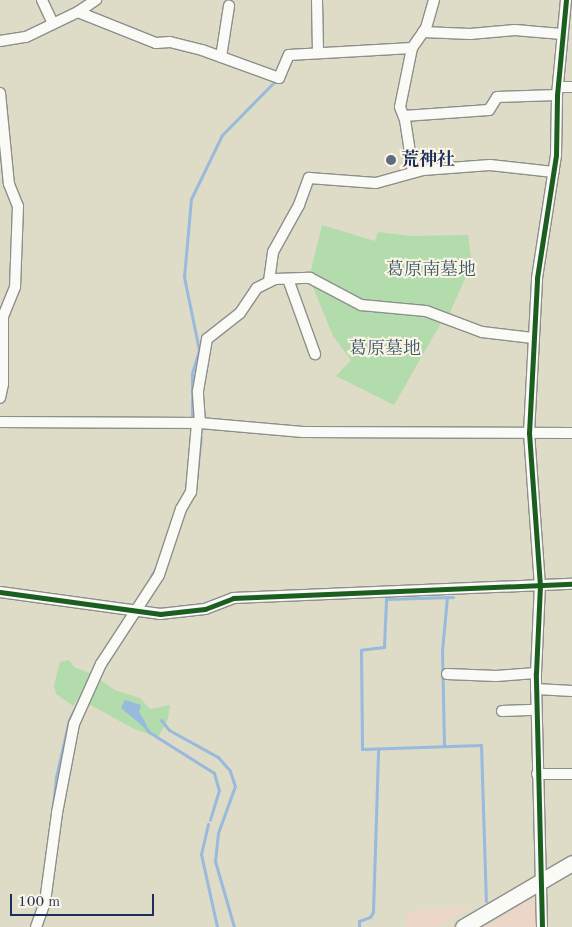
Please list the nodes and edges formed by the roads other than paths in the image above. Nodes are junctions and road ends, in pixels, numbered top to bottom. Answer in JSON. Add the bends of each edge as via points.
{"nodes":[{"id":1,"x":42,"y":0,"type":"edge"},
{"id":2,"x":96,"y":0,"type":"edge"},
{"id":3,"x":434,"y":0,"type":"edge"},
{"id":4,"x":566,"y":0,"type":"edge"},
{"id":5,"x":314,"y":5,"type":"edge"},
{"id":6,"x":229,"y":6,"type":"dead end"},
{"id":7,"x":78,"y":12,"type":"junction"},
{"id":8,"x":53,"y":24,"type":"junction"},
{"id":9,"x":423,"y":32,"type":"junction"},
{"id":10,"x":562,"y":34,"type":"junction"},
{"id":11,"x":0,"y":41,"type":"edge"},
{"id":12,"x":412,"y":48,"type":"junction"},
{"id":13,"x":318,"y":53,"type":"junction"},
{"id":14,"x":221,"y":57,"type":"junction"},
{"id":15,"x":572,"y":87,"type":"edge"},
{"id":16,"x":557,"y":91,"type":"junction"},
{"id":17,"x":0,"y":93,"type":"edge"},
{"id":18,"x":404,"y":116,"type":"junction"},
{"id":19,"x":413,"y":172,"type":"junction"},
{"id":20,"x":554,"y":172,"type":"junction"},
{"id":21,"x":288,"y":279,"type":"junction"},
{"id":22,"x":269,"y":281,"type":"junction"},
{"id":23,"x":533,"y":338,"type":"junction"},
{"id":24,"x":315,"y":354,"type":"dead end"},
{"id":25,"x":0,"y":398,"type":"edge"},
{"id":26,"x":0,"y":422,"type":"edge"},
{"id":27,"x":199,"y":423,"type":"junction"},
{"id":28,"x":529,"y":433,"type":"junction"},
{"id":29,"x":572,"y":433,"type":"edge"},
{"id":30,"x":572,"y":584,"type":"edge"},
{"id":31,"x":540,"y":586,"type":"junction"},
{"id":32,"x":0,"y":592,"type":"edge"},
{"id":33,"x":133,"y":611,"type":"junction"},
{"id":34,"x":536,"y":673,"type":"junction"},
{"id":35,"x":447,"y":674,"type":"dead end"},
{"id":36,"x":536,"y":689,"type":"junction"},
{"id":37,"x":572,"y":691,"type":"edge"},
{"id":38,"x":536,"y":710,"type":"junction"},
{"id":39,"x":502,"y":711,"type":"dead end"},
{"id":40,"x":537,"y":774,"type":"junction"},
{"id":41,"x":572,"y":774,"type":"edge"},
{"id":42,"x":572,"y":863,"type":"edge"},
{"id":43,"x":541,"y":881,"type":"junction"},
{"id":44,"x":36,"y":927,"type":"edge"},
{"id":45,"x":462,"y":927,"type":"edge"},
{"id":46,"x":542,"y":927,"type":"edge"}],
"edges":[{"from":1,"to":8,"type":"street"},
{"from":2,"to":7,"type":"street"},
{"from":3,"to":9,"type":"street"},
{"from":4,"to":10,"type":"street"},
{"from":5,"to":13,"type":"street"},
{"from":6,"to":14,"type":"street"},
{"from":7,"to":8,"type":"street"},
{"from":7,"to":14,"type":"street","via":[[156,43],[177,44]]},
{"from":8,"to":11,"type":"street","via":[[26,37]]},
{"from":9,"to":10,"type":"street","via":[[470,34],[515,30]]},
{"from":9,"to":12,"type":"street"},
{"from":10,"to":16,"type":"street"},
{"from":12,"to":13,"type":"street"},
{"from":12,"to":18,"type":"street","via":[[400,107]]},
{"from":13,"to":14,"type":"street","via":[[289,55],[279,78]]},
{"from":15,"to":16,"type":"street"},
{"from":16,"to":18,"type":"street","via":[[497,97],[489,110]]},
{"from":16,"to":20,"type":"street"},
{"from":17,"to":25,"type":"street","via":[[9,184],[18,206],[15,287],[3,316]]},
{"from":18,"to":19,"type":"street"},
{"from":19,"to":20,"type":"street","via":[[490,165]]},
{"from":19,"to":22,"type":"street","via":[[376,183],[309,178],[299,206],[273,252]]},
{"from":20,"to":23,"type":"street","via":[[537,278]]},
{"from":21,"to":22,"type":"street"},
{"from":21,"to":23,"type":"street","via":[[310,278],[361,305],[426,311],[482,332]]},
{"from":21,"to":24,"type":"street"},
{"from":22,"to":27,"type":"street","via":[[250,294],[233,319],[206,339],[198,391]]},
{"from":23,"to":28,"type":"street"},
{"from":26,"to":27,"type":"street"},
{"from":27,"to":28,"type":"street","via":[[303,432]]},
{"from":27,"to":33,"type":"street","via":[[191,492],[181,509],[158,575]]},
{"from":28,"to":29,"type":"street"},
{"from":28,"to":31,"type":"street"},
{"from":30,"to":31,"type":"street"},
{"from":31,"to":33,"type":"street","via":[[242,597],[205,609],[160,614]]},
{"from":31,"to":34,"type":"street"},
{"from":32,"to":33,"type":"street"},
{"from":33,"to":44,"type":"street","via":[[74,724],[45,902]]},
{"from":34,"to":35,"type":"street","via":[[496,676]]},
{"from":34,"to":36,"type":"street"},
{"from":36,"to":37,"type":"street"},
{"from":36,"to":38,"type":"street"},
{"from":38,"to":39,"type":"street"},
{"from":38,"to":40,"type":"street"},
{"from":40,"to":41,"type":"street"},
{"from":40,"to":43,"type":"street"},
{"from":42,"to":43,"type":"main road"},
{"from":43,"to":45,"type":"main road"},
{"from":43,"to":46,"type":"street"}]}
